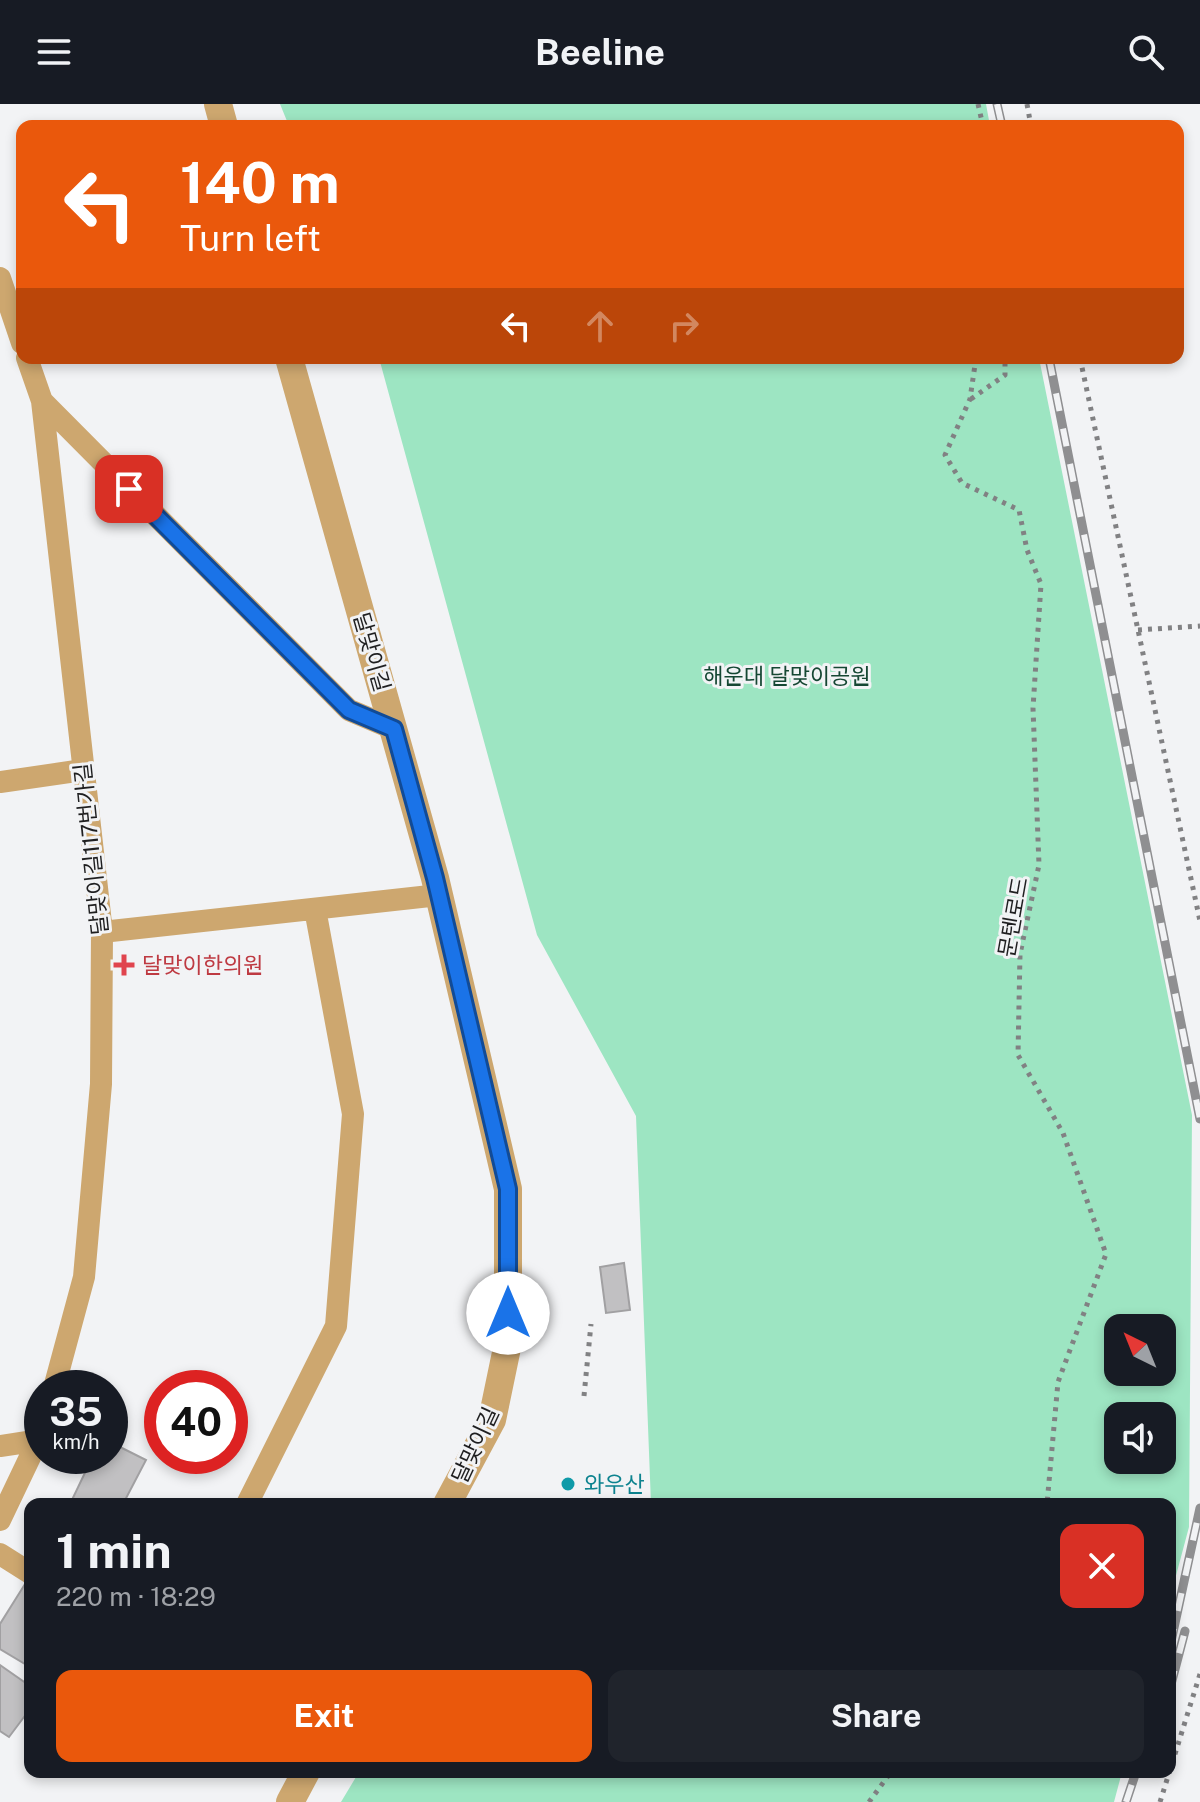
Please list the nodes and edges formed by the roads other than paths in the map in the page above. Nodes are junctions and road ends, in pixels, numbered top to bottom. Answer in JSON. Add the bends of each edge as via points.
{"nodes":[{"id":1,"x":0,"y":278,"type":"edge"},
{"id":2,"x":16,"y":325,"type":"edge"},
{"id":3,"x":29,"y":364,"type":"edge"},
{"id":4,"x":291,"y":364,"type":"edge"},
{"id":5,"x":42,"y":401,"type":"junction"},
{"id":6,"x":394,"y":729,"type":"junction"},
{"id":7,"x":83,"y":770,"type":"junction"},
{"id":8,"x":0,"y":782,"type":"edge"},
{"id":9,"x":439,"y":895,"type":"junction"},
{"id":10,"x":315,"y":909,"type":"junction"},
{"id":11,"x":102,"y":932,"type":"junction"},
{"id":12,"x":59,"y":1370,"type":"edge"},
{"id":13,"x":24,"y":1440,"type":"edge"},
{"id":14,"x":0,"y":1446,"type":"edge"},
{"id":15,"x":24,"y":1471,"type":"edge"},
{"id":16,"x":250,"y":1498,"type":"edge"},
{"id":17,"x":450,"y":1498,"type":"edge"},
{"id":18,"x":0,"y":1520,"type":"edge"},
{"id":19,"x":0,"y":1554,"type":"edge"},
{"id":20,"x":24,"y":1569,"type":"edge"},
{"id":21,"x":303,"y":1778,"type":"edge"},
{"id":22,"x":290,"y":1802,"type":"edge"}],
"edges":[{"from":1,"to":2,"type":"street"},
{"from":3,"to":5,"type":"street","name":"달맞이길117번가길"},
{"from":4,"to":6,"type":"street","name":"달맞이길"},
{"from":5,"to":6,"type":"street","via":[[349,710]]},
{"from":5,"to":7,"type":"street","name":"달맞이길117번가길"},
{"from":6,"to":9,"type":"street","name":"달맞이길"},
{"from":7,"to":8,"type":"street"},
{"from":7,"to":11,"type":"street","name":"달맞이길117번가길"},
{"from":9,"to":10,"type":"street"},
{"from":9,"to":17,"type":"street","name":"달맞이길","via":[[508,1189],[508,1343],[492,1420]]},
{"from":10,"to":11,"type":"street"},
{"from":10,"to":16,"type":"street","via":[[353,1114],[336,1326]]},
{"from":11,"to":12,"type":"street","name":"달맞이길117번가길","via":[[101,1084],[84,1277]]},
{"from":13,"to":14,"type":"street"},
{"from":15,"to":18,"type":"street"},
{"from":19,"to":20,"type":"street"},
{"from":21,"to":22,"type":"street"}]}
